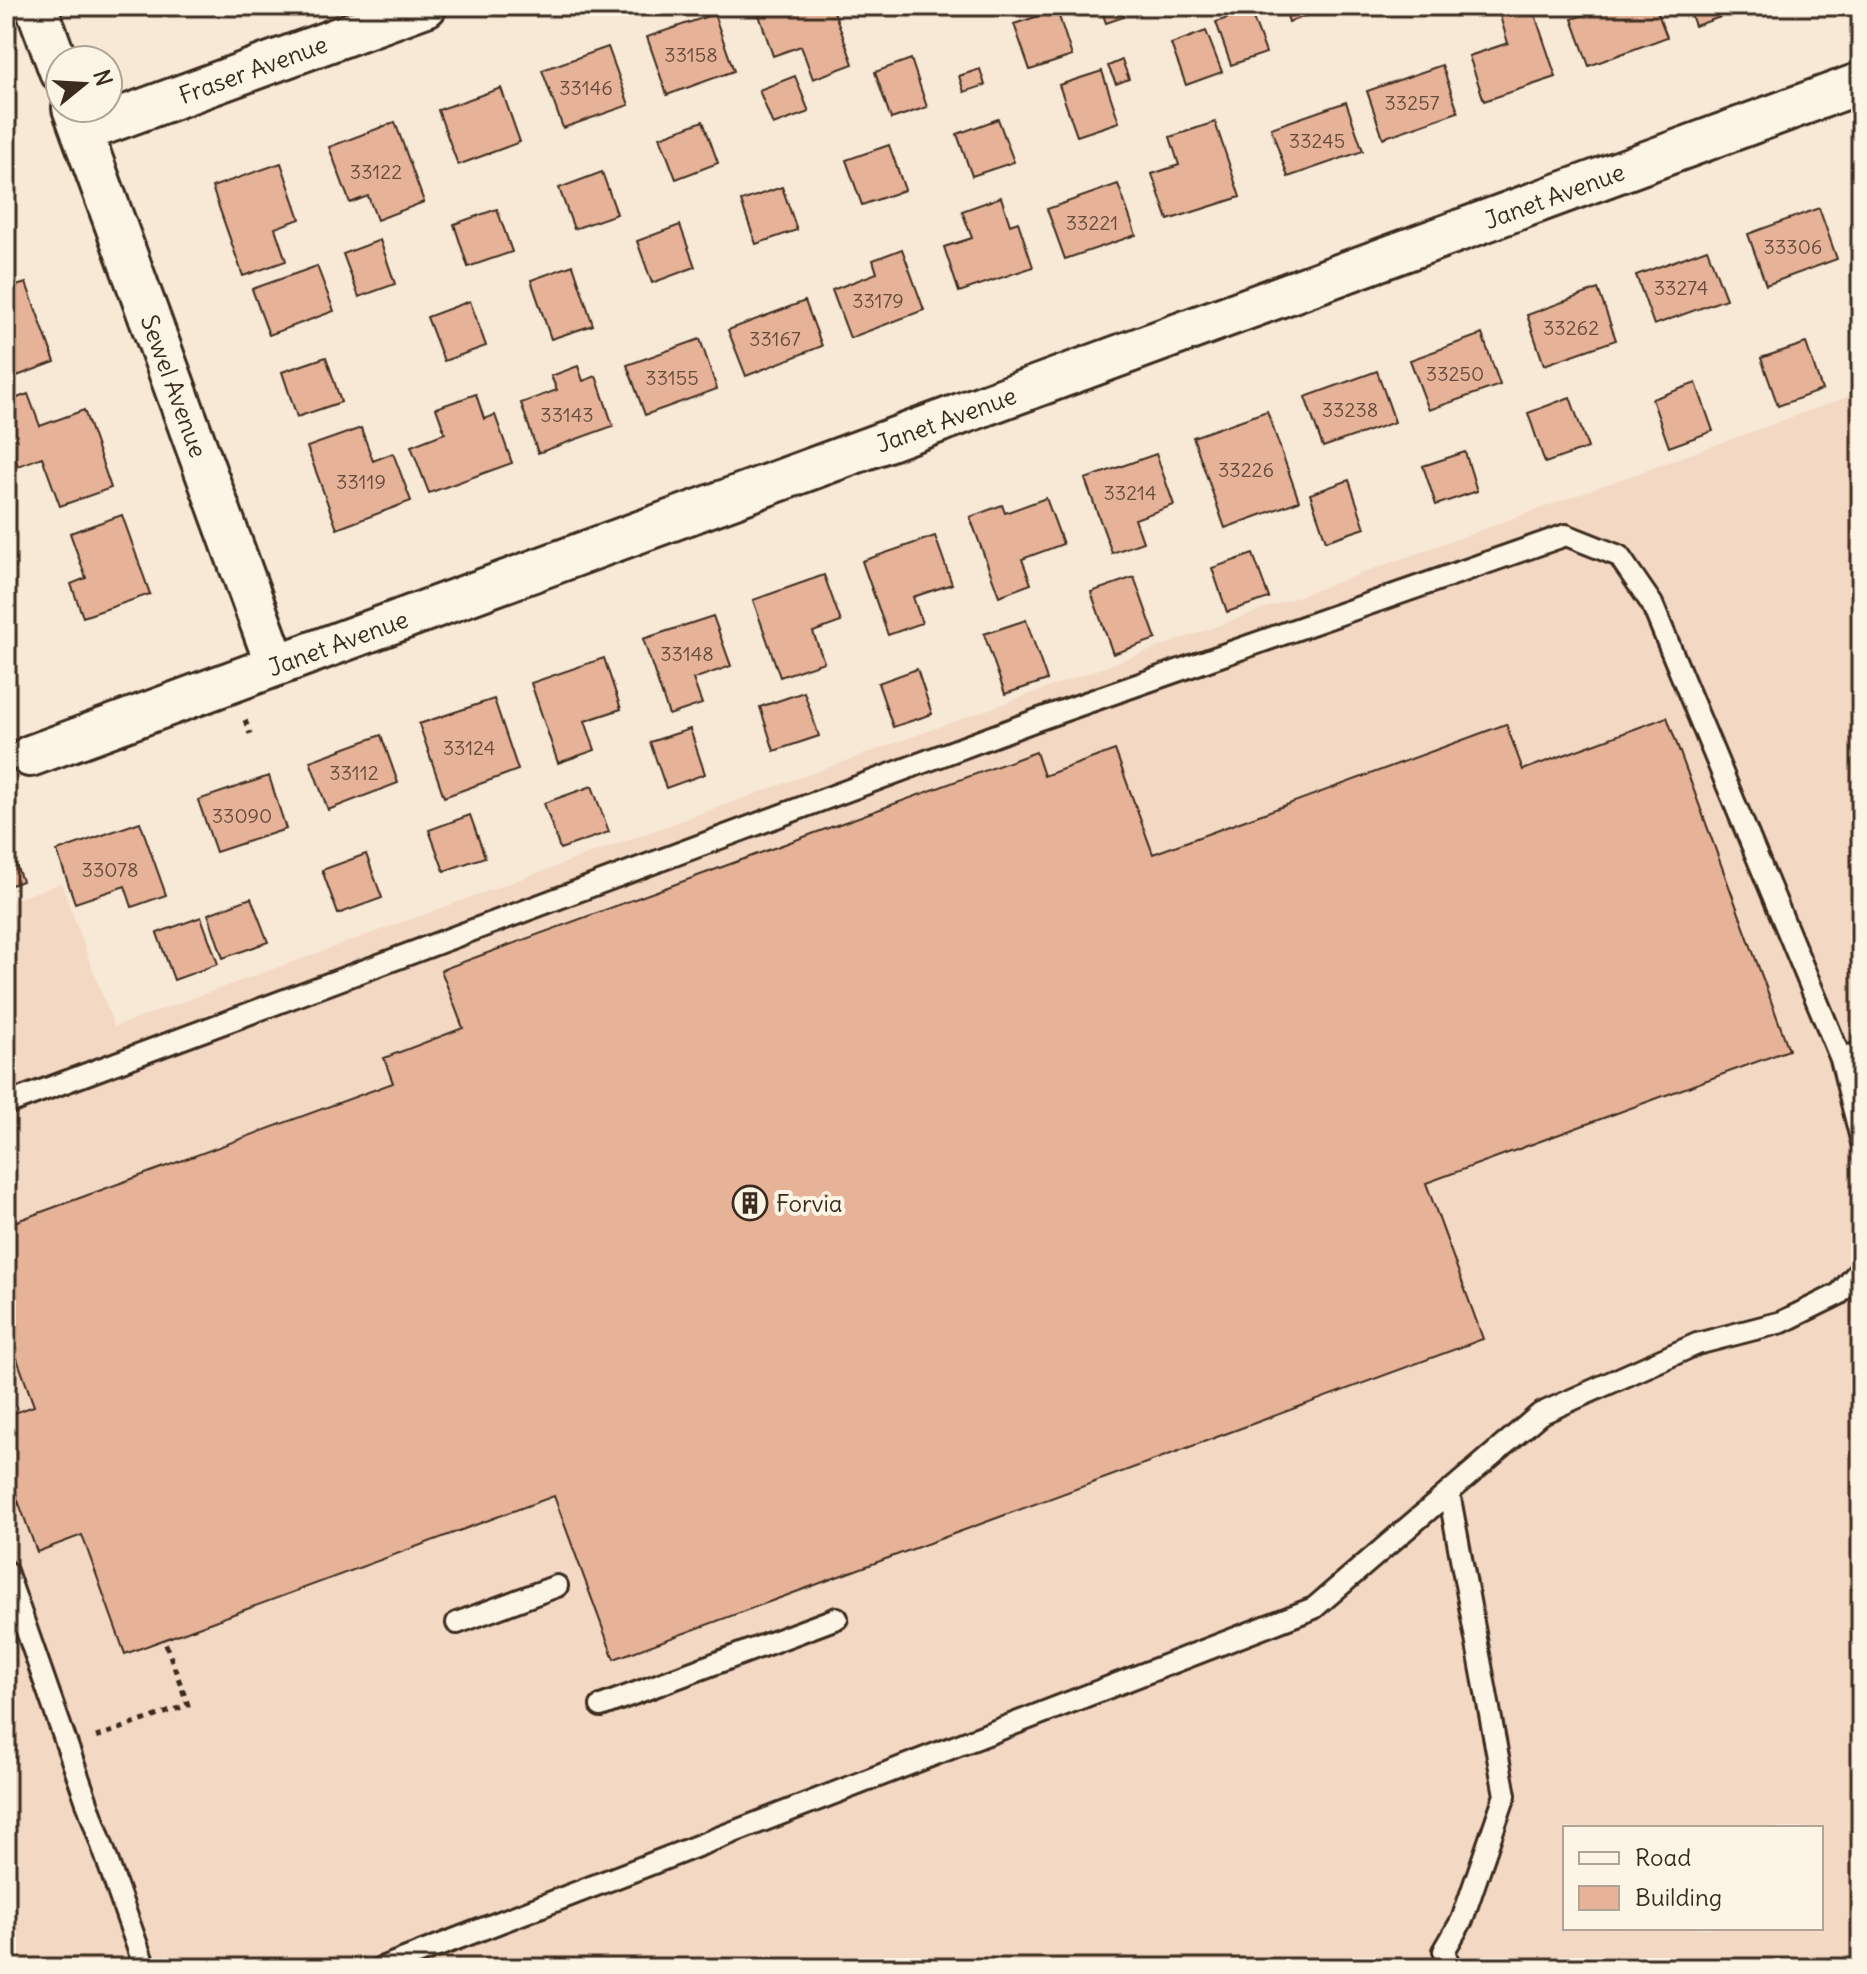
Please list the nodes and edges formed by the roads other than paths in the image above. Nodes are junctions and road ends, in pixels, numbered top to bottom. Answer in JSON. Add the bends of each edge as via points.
{"nodes":[{"id":1,"x":36,"y":6,"type":"edge"},
{"id":2,"x":426,"y":6,"type":"edge"},
{"id":3,"x":50,"y":44,"type":"edge"},
{"id":4,"x":1861,"y":83,"type":"edge"},
{"id":5,"x":124,"y":105,"type":"edge"},
{"id":6,"x":78,"y":124,"type":"edge"},
{"id":7,"x":276,"y":665,"type":"junction"},
{"id":8,"x":30,"y":756,"type":"dead end"},
{"id":9,"x":1851,"y":1055,"type":"edge"},
{"id":10,"x":6,"y":1104,"type":"edge"},
{"id":11,"x":1861,"y":1139,"type":"edge"},
{"id":12,"x":1861,"y":1269,"type":"edge"},
{"id":13,"x":1449,"y":1493,"type":"junction"},
{"id":14,"x":6,"y":1571,"type":"edge"},
{"id":15,"x":557,"y":1586,"type":"dead end"},
{"id":16,"x":837,"y":1618,"type":"dead end"},
{"id":17,"x":457,"y":1623,"type":"dead end"},
{"id":18,"x":601,"y":1706,"type":"dead end"},
{"id":19,"x":145,"y":1968,"type":"edge"},
{"id":20,"x":381,"y":1968,"type":"edge"},
{"id":21,"x":1450,"y":1968,"type":"edge"}],
"edges":[{"from":1,"to":3,"type":"street"},
{"from":2,"to":5,"type":"street","name":"Fraser Avenue"},
{"from":4,"to":7,"type":"street","name":"Janet Avenue"},
{"from":6,"to":7,"type":"street","name":"Sewel Avenue"},
{"from":7,"to":8,"type":"street","name":"Janet Avenue"},
{"from":9,"to":10,"type":"lane","via":[[1652,604],[1619,556],[1566,535],[1034,721]]},
{"from":9,"to":11,"type":"lane"},
{"from":12,"to":13,"type":"lane","via":[[1839,1294],[1782,1322],[1697,1344],[1540,1414]]},
{"from":13,"to":20,"type":"lane","via":[[1314,1608]]},
{"from":13,"to":21,"type":"lane","via":[[1505,1795],[1462,1920],[1444,1951]]},
{"from":14,"to":19,"type":"lane"},
{"from":15,"to":17,"type":"lane"},
{"from":16,"to":18,"type":"lane"}]}
